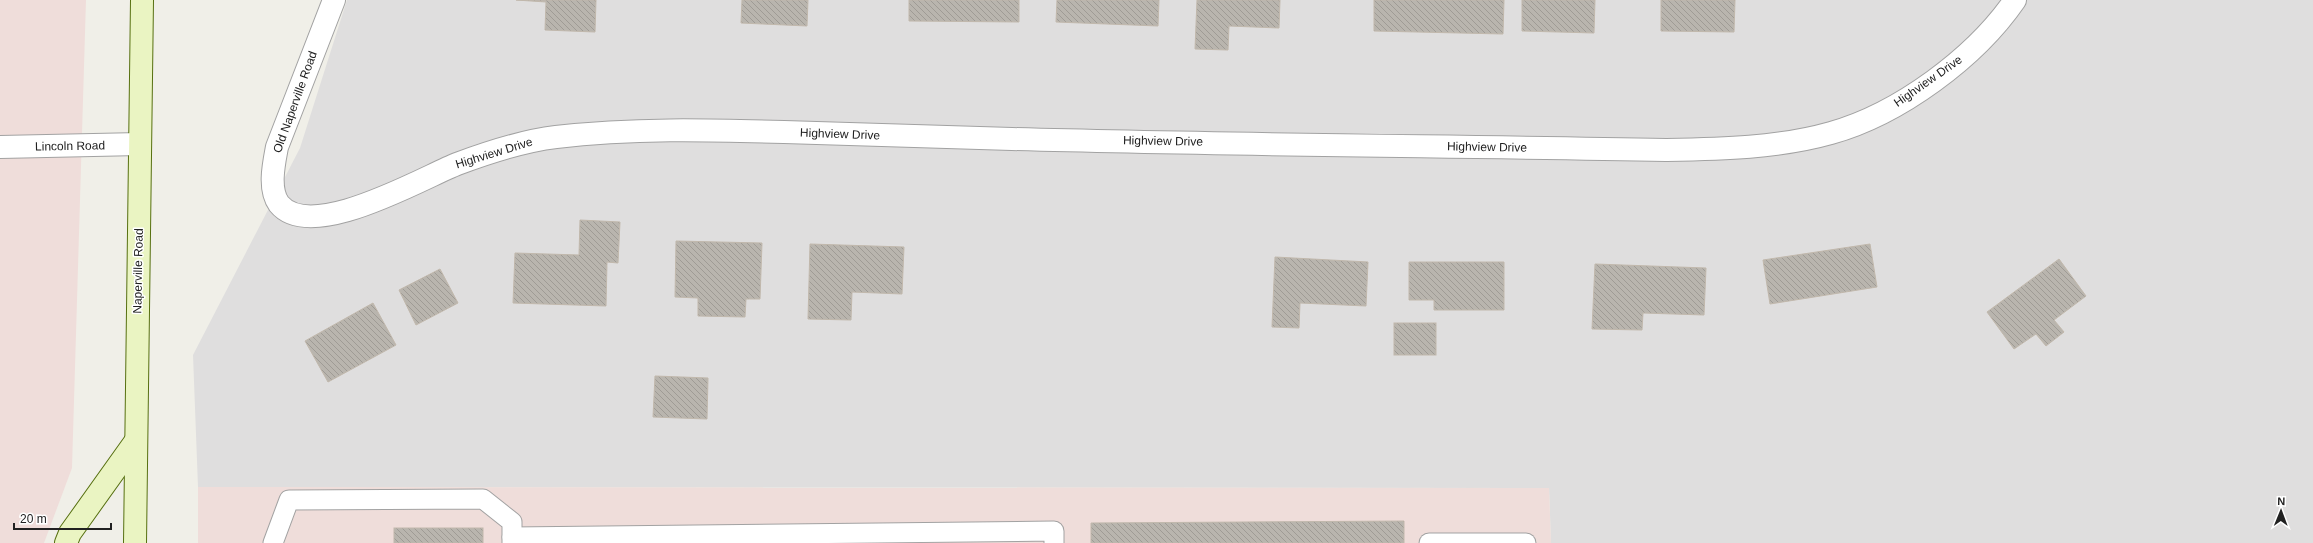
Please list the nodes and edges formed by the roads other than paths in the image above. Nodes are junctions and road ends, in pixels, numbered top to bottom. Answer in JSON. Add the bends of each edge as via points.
{"nodes":[{"id":1,"x":142,"y":0,"type":"edge"},
{"id":2,"x":334,"y":0,"type":"edge"},
{"id":3,"x":2015,"y":0,"type":"edge"},
{"id":4,"x":140,"y":144,"type":"junction"},
{"id":5,"x":0,"y":147,"type":"edge"},
{"id":6,"x":281,"y":206,"type":"joint"},
{"id":7,"x":135,"y":442,"type":"junction"},
{"id":8,"x":512,"y":540,"type":"edge"},
{"id":9,"x":66,"y":543,"type":"edge"},
{"id":10,"x":134,"y":543,"type":"edge"},
{"id":11,"x":273,"y":543,"type":"edge"},
{"id":12,"x":1054,"y":543,"type":"edge"},
{"id":13,"x":1429,"y":543,"type":"edge"},
{"id":14,"x":1526,"y":543,"type":"edge"}],
"edges":[{"from":1,"to":4,"type":"main road","name":"Naperville Road"},
{"from":2,"to":6,"type":"street","name":"Old Naperville Road","via":[[276,147],[274,189]]},
{"from":3,"to":6,"type":"street","name":"Highview Drive","via":[[1980,42],[1902,102],[1832,133],[1733,149],[1055,140],[648,130],[552,137],[514,145],[455,165],[356,209],[334,214],[298,214]]},
{"from":4,"to":5,"type":"street","name":"Lincoln Road"},
{"from":4,"to":7,"type":"main road","name":"Naperville Road"},
{"from":7,"to":9,"type":"main road","via":[[70,533]]},
{"from":7,"to":10,"type":"main road","name":"Naperville Road"},
{"from":8,"to":11,"type":"lane","via":[[512,522],[483,499],[289,500]]},
{"from":8,"to":12,"type":"lane","via":[[1054,531]]},
{"from":13,"to":14,"type":"lane"}]}
